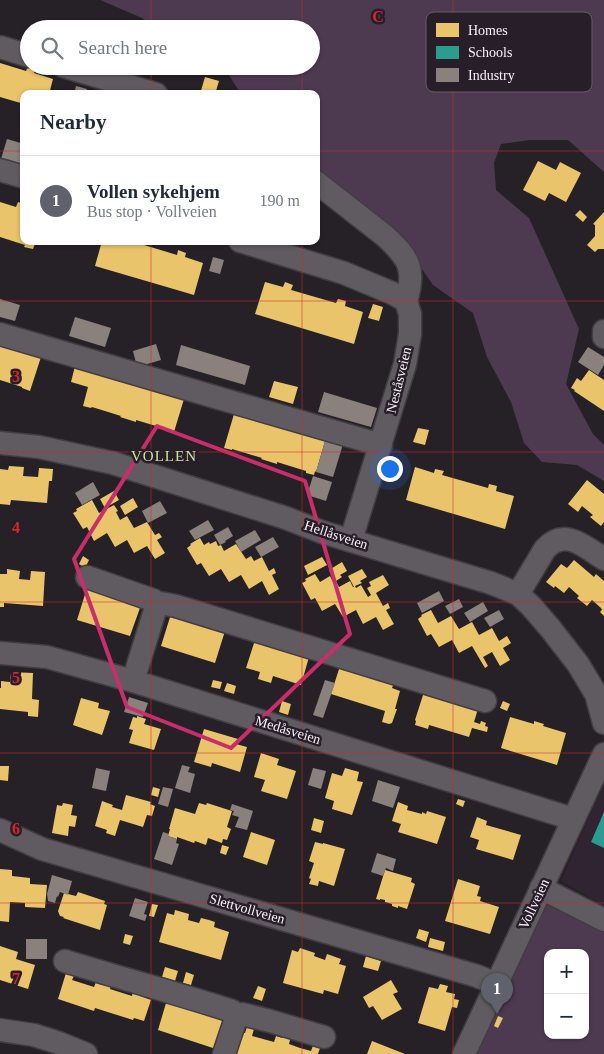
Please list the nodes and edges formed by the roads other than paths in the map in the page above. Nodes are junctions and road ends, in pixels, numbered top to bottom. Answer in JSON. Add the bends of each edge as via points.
{"nodes":[{"id":1,"x":0,"y":48,"type":"edge"},
{"id":2,"x":20,"y":54,"type":"edge"},
{"id":3,"x":93,"y":75,"type":"edge"},
{"id":4,"x":143,"y":90,"type":"edge"},
{"id":5,"x":0,"y":170,"type":"edge"},
{"id":6,"x":20,"y":176,"type":"edge"},
{"id":7,"x":320,"y":185,"type":"edge"},
{"id":8,"x":253,"y":245,"type":"edge"},
{"id":9,"x":406,"y":301,"type":"junction"},
{"id":10,"x":604,"y":331,"type":"edge"},
{"id":11,"x":0,"y":334,"type":"edge"},
{"id":12,"x":604,"y":337,"type":"edge"},
{"id":13,"x":0,"y":443,"type":"edge"},
{"id":14,"x":380,"y":445,"type":"junction"},
{"id":15,"x":350,"y":540,"type":"junction"},
{"id":16,"x":604,"y":559,"type":"edge"},
{"id":17,"x":87,"y":577,"type":"dead end"},
{"id":18,"x":518,"y":594,"type":"junction"},
{"id":19,"x":156,"y":607,"type":"junction"},
{"id":20,"x":0,"y":653,"type":"edge"},
{"id":21,"x":133,"y":681,"type":"junction"},
{"id":22,"x":600,"y":690,"type":"edge"},
{"id":23,"x":485,"y":701,"type":"dead end"},
{"id":24,"x":604,"y":723,"type":"edge"},
{"id":25,"x":604,"y":754,"type":"edge"},
{"id":26,"x":573,"y":819,"type":"junction"},
{"id":27,"x":0,"y":830,"type":"edge"},
{"id":28,"x":542,"y":888,"type":"junction"},
{"id":29,"x":604,"y":920,"type":"edge"},
{"id":30,"x":65,"y":960,"type":"dead end"},
{"id":31,"x":496,"y":984,"type":"junction"},
{"id":32,"x":236,"y":1018,"type":"junction"},
{"id":33,"x":0,"y":1030,"type":"edge"},
{"id":34,"x":324,"y":1037,"type":"dead end"},
{"id":35,"x":86,"y":1054,"type":"edge"},
{"id":36,"x":224,"y":1054,"type":"edge"},
{"id":37,"x":464,"y":1054,"type":"edge"}],
"edges":[{"from":1,"to":2,"type":"street"},
{"from":3,"to":4,"type":"street"},
{"from":5,"to":6,"type":"street"},
{"from":7,"to":9,"type":"street","name":"Neståsveien","via":[[385,236],[407,261],[410,286]]},
{"from":8,"to":9,"type":"street","via":[[344,272]]},
{"from":9,"to":14,"type":"street","name":"Neståsveien","via":[[410,314],[408,349]]},
{"from":10,"to":12,"type":"street"},
{"from":11,"to":14,"type":"street"},
{"from":13,"to":15,"type":"street","name":"Hellåsveien","via":[[39,447],[113,463]]},
{"from":14,"to":15,"type":"street","name":"Neståsveien"},
{"from":15,"to":18,"type":"street","name":"Hellåsveien","via":[[491,582]]},
{"from":16,"to":18,"type":"street","via":[[569,539],[557,539],[545,548]]},
{"from":17,"to":19,"type":"street","via":[[153,600]]},
{"from":18,"to":22,"type":"street","name":"Hellåsveien"},
{"from":19,"to":21,"type":"street"},
{"from":19,"to":23,"type":"street","via":[[160,603],[176,606]]},
{"from":20,"to":21,"type":"street","name":"Medåsveien","via":[[47,657]]},
{"from":21,"to":26,"type":"street","name":"Medåsveien"},
{"from":22,"to":24,"type":"street","name":"Hellåsveien"},
{"from":25,"to":26,"type":"street","name":"Vollveien"},
{"from":26,"to":28,"type":"street","name":"Vollveien"},
{"from":27,"to":31,"type":"street","name":"Slettvollveien","via":[[42,849]]},
{"from":28,"to":29,"type":"street"},
{"from":28,"to":31,"type":"street","name":"Vollveien"},
{"from":30,"to":32,"type":"street","via":[[232,1011]]},
{"from":31,"to":37,"type":"street","name":"Vollveien"},
{"from":32,"to":34,"type":"street","via":[[242,1014]]},
{"from":32,"to":36,"type":"street"},
{"from":33,"to":35,"type":"street","via":[[34,1034]]}]}
